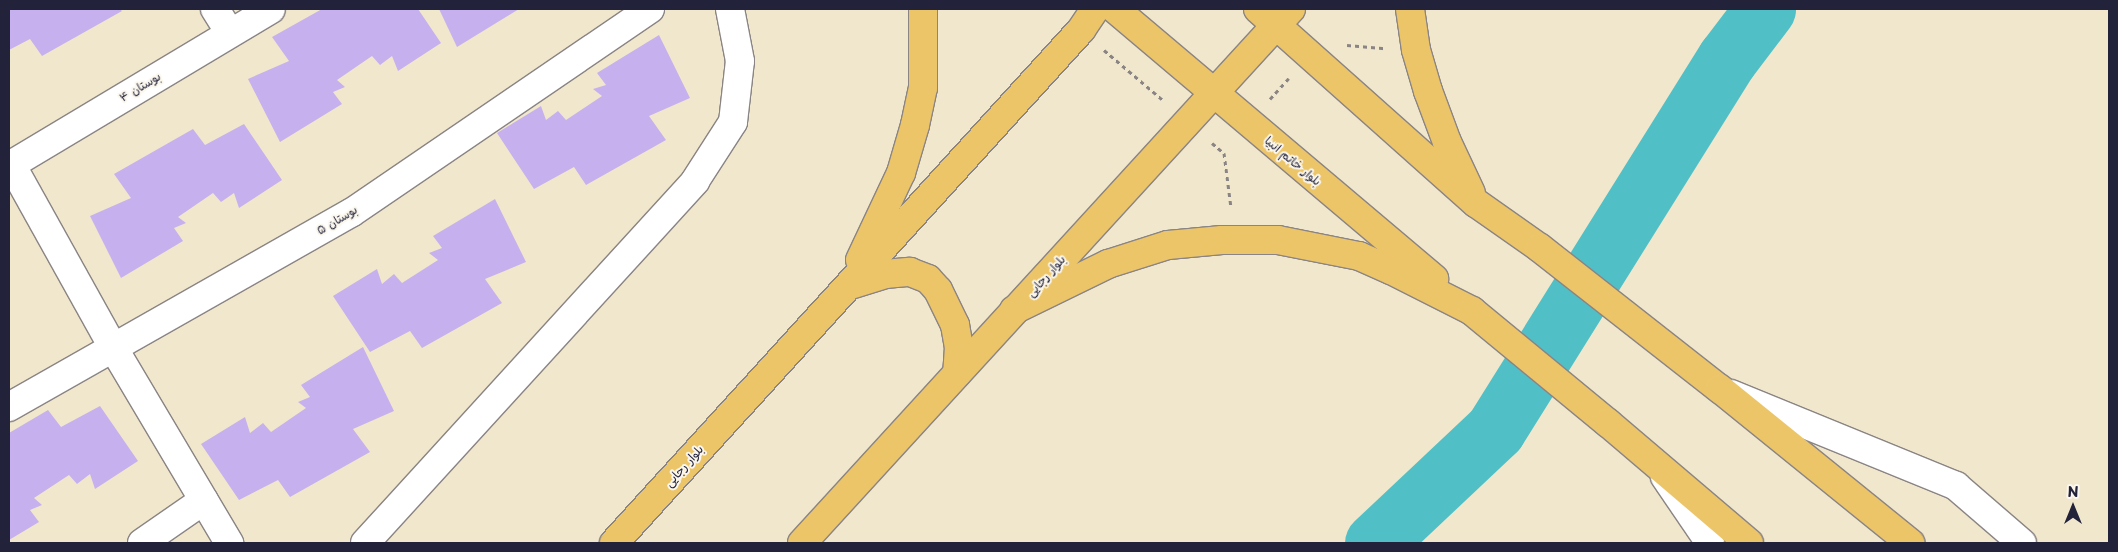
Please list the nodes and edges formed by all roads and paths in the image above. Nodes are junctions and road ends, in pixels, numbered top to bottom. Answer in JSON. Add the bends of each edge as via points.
{"nodes":[{"id":1,"x":215,"y":9,"type":"edge"},
{"id":2,"x":271,"y":9,"type":"edge"},
{"id":3,"x":650,"y":9,"type":"edge"},
{"id":4,"x":730,"y":9,"type":"edge"},
{"id":5,"x":923,"y":9,"type":"edge"},
{"id":6,"x":1114,"y":9,"type":"edge"},
{"id":7,"x":1410,"y":9,"type":"edge"},
{"id":8,"x":1275,"y":14,"type":"edge"},
{"id":9,"x":1088,"y":19,"type":"edge"},
{"id":10,"x":230,"y":33,"type":"junction"},
{"id":11,"x":1416,"y":50,"type":"junction"},
{"id":12,"x":1310,"y":54,"type":"junction"},
{"id":13,"x":1212,"y":93,"type":"junction"},
{"id":14,"x":1187,"y":121,"type":"junction"},
{"id":15,"x":1249,"y":124,"type":"junction"},
{"id":16,"x":1224,"y":153,"type":"junction"},
{"id":17,"x":10,"y":165,"type":"edge"},
{"id":18,"x":1476,"y":203,"type":"junction"},
{"id":19,"x":1236,"y":240,"type":"junction"},
{"id":20,"x":849,"y":286,"type":"junction"},
{"id":21,"x":1014,"y":310,"type":"junction"},
{"id":22,"x":1472,"y":312,"type":"junction"},
{"id":23,"x":114,"y":349,"type":"junction"},
{"id":24,"x":957,"y":373,"type":"junction"},
{"id":25,"x":1720,"y":389,"type":"junction"},
{"id":26,"x":9,"y":408,"type":"edge"},
{"id":27,"x":1657,"y":465,"type":"junction"},
{"id":28,"x":204,"y":500,"type":"junction"},
{"id":29,"x":142,"y":543,"type":"edge"},
{"id":30,"x":229,"y":543,"type":"edge"},
{"id":31,"x":365,"y":543,"type":"edge"},
{"id":32,"x":614,"y":543,"type":"edge"},
{"id":33,"x":802,"y":543,"type":"edge"},
{"id":34,"x":1710,"y":543,"type":"edge"},
{"id":35,"x":1749,"y":543,"type":"edge"},
{"id":36,"x":1910,"y":543,"type":"edge"},
{"id":37,"x":2022,"y":543,"type":"edge"}],
"edges":[{"from":1,"to":10,"type":"street"},
{"from":2,"to":10,"type":"street","name":"بوستان ۴"},
{"from":3,"to":23,"type":"street","name":"بوستان ۵","via":[[351,213]]},
{"from":4,"to":31,"type":"street","via":[[740,61],[733,122],[696,181]]},
{"from":5,"to":20,"type":"main road","via":[[923,88],[915,125],[901,173]]},
{"from":6,"to":13,"type":"main road","name":"بلوار خاتم انبیا"},
{"from":7,"to":11,"type":"main road"},
{"from":8,"to":12,"type":"main road"},
{"from":8,"to":13,"type":"main road","name":"بلوار رجایی"},
{"from":9,"to":14,"type":"path"},
{"from":9,"to":20,"type":"main road","name":"بلوار رجایی"},
{"from":10,"to":17,"type":"street","name":"بوستان ۴"},
{"from":11,"to":12,"type":"path","via":[[1319,43]]},
{"from":11,"to":18,"type":"main road","via":[[1447,142]]},
{"from":12,"to":15,"type":"path"},
{"from":12,"to":18,"type":"main road"},
{"from":13,"to":14,"type":"main road","name":"بلوار رجایی"},
{"from":13,"to":15,"type":"main road","name":"بلوار خاتم انبیا"},
{"from":14,"to":16,"type":"path"},
{"from":14,"to":21,"type":"main road","name":"بلوار رجایی"},
{"from":15,"to":16,"type":"path"},
{"from":15,"to":22,"type":"main road","name":"بلوار خاتم انبیا"},
{"from":16,"to":19,"type":"path"},
{"from":17,"to":23,"type":"street"},
{"from":18,"to":25,"type":"main road","via":[[1540,248]]},
{"from":19,"to":21,"type":"main road","via":[[1168,245],[1108,264]]},
{"from":19,"to":22,"type":"main road","via":[[1278,240],[1359,256]]},
{"from":20,"to":24,"type":"main road","via":[[885,274],[910,272],[928,280],[938,290],[955,325],[959,347]]},
{"from":20,"to":32,"type":"main road","name":"بلوار رجایی"},
{"from":21,"to":24,"type":"main road","name":"بلوار رجایی"},
{"from":22,"to":27,"type":"main road"},
{"from":23,"to":26,"type":"street","name":"بوستان ۵"},
{"from":23,"to":28,"type":"street"},
{"from":24,"to":33,"type":"main road","name":"بلوار رجایی"},
{"from":25,"to":36,"type":"main road"},
{"from":25,"to":37,"type":"street","via":[[1956,486]]},
{"from":27,"to":34,"type":"street"},
{"from":27,"to":35,"type":"main road"},
{"from":28,"to":29,"type":"street"},
{"from":28,"to":30,"type":"street"}]}
